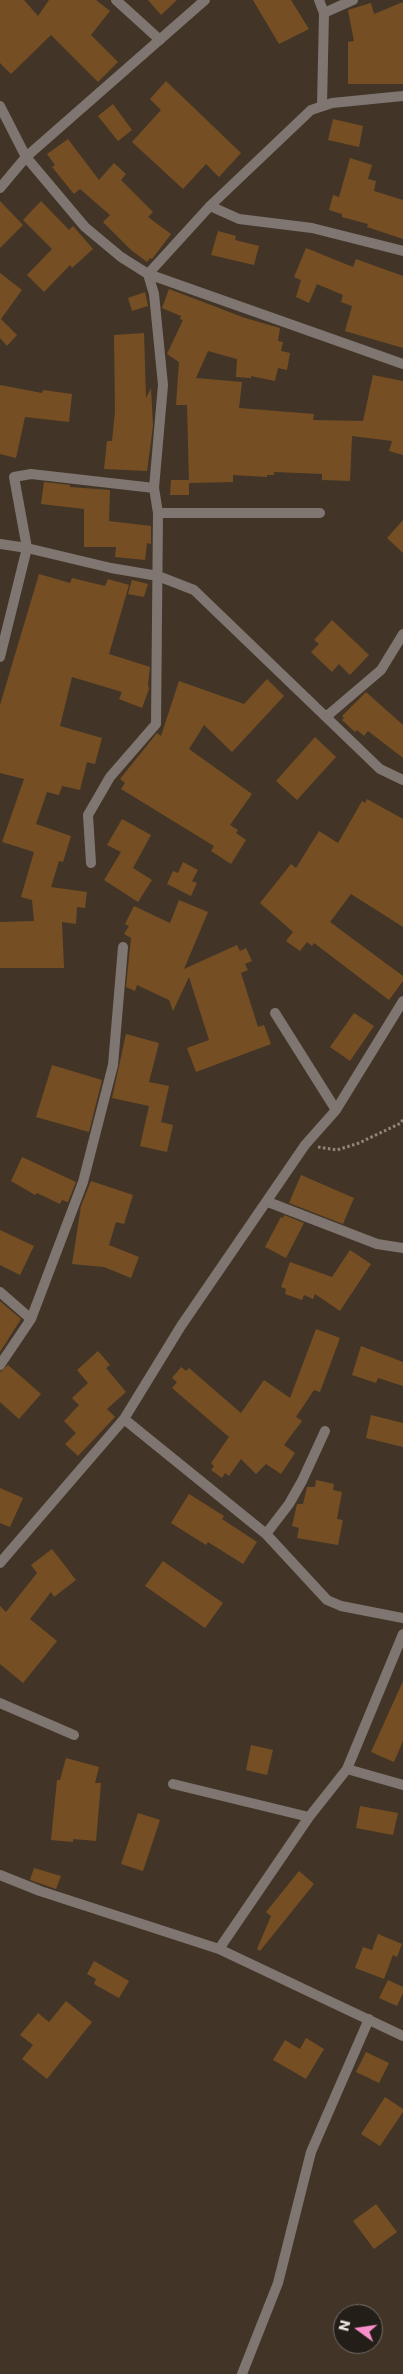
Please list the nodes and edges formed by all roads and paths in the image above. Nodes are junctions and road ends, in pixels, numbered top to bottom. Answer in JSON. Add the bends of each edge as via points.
{"nodes":[{"id":1,"x":116,"y":0,"type":"edge"},
{"id":2,"x":204,"y":0,"type":"edge"},
{"id":3,"x":319,"y":0,"type":"edge"},
{"id":4,"x":353,"y":0,"type":"edge"},
{"id":5,"x":324,"y":13,"type":"junction"},
{"id":6,"x":160,"y":40,"type":"junction"},
{"id":7,"x":403,"y":96,"type":"edge"},
{"id":8,"x":0,"y":106,"type":"edge"},
{"id":9,"x":322,"y":106,"type":"junction"},
{"id":10,"x":26,"y":157,"type":"junction"},
{"id":11,"x":0,"y":188,"type":"edge"},
{"id":12,"x":210,"y":206,"type":"junction"},
{"id":13,"x":403,"y":251,"type":"edge"},
{"id":14,"x":148,"y":274,"type":"junction"},
{"id":15,"x":403,"y":364,"type":"edge"},
{"id":16,"x":154,"y":488,"type":"junction"},
{"id":17,"x":320,"y":513,"type":"dead end"},
{"id":18,"x":158,"y":514,"type":"junction"},
{"id":19,"x":0,"y":544,"type":"edge"},
{"id":20,"x":26,"y":548,"type":"junction"},
{"id":21,"x":158,"y":576,"type":"junction"},
{"id":22,"x":403,"y":634,"type":"edge"},
{"id":23,"x":0,"y":657,"type":"edge"},
{"id":24,"x":327,"y":716,"type":"junction"},
{"id":25,"x":403,"y":780,"type":"edge"},
{"id":26,"x":91,"y":863,"type":"dead end"},
{"id":27,"x":123,"y":947,"type":"dead end"},
{"id":28,"x":403,"y":1001,"type":"edge"},
{"id":29,"x":275,"y":1014,"type":"dead end"},
{"id":30,"x":336,"y":1110,"type":"junction"},
{"id":31,"x":403,"y":1119,"type":"edge"},
{"id":32,"x":305,"y":1145,"type":"junction"},
{"id":33,"x":268,"y":1202,"type":"junction"},
{"id":34,"x":403,"y":1248,"type":"edge"},
{"id":35,"x":0,"y":1292,"type":"edge"},
{"id":36,"x":31,"y":1319,"type":"junction"},
{"id":37,"x":0,"y":1365,"type":"edge"},
{"id":38,"x":124,"y":1419,"type":"junction"},
{"id":39,"x":325,"y":1431,"type":"dead end"},
{"id":40,"x":266,"y":1534,"type":"junction"},
{"id":41,"x":0,"y":1563,"type":"edge"},
{"id":42,"x":403,"y":1618,"type":"edge"},
{"id":43,"x":403,"y":1634,"type":"edge"},
{"id":44,"x":0,"y":1703,"type":"edge"},
{"id":45,"x":74,"y":1735,"type":"dead end"},
{"id":46,"x":347,"y":1769,"type":"junction"},
{"id":47,"x":173,"y":1784,"type":"dead end"},
{"id":48,"x":403,"y":1785,"type":"edge"},
{"id":49,"x":309,"y":1817,"type":"junction"},
{"id":50,"x":0,"y":1876,"type":"edge"},
{"id":51,"x":219,"y":1949,"type":"junction"},
{"id":52,"x":369,"y":2019,"type":"junction"},
{"id":53,"x":403,"y":2036,"type":"edge"},
{"id":54,"x":242,"y":2374,"type":"edge"}],
"edges":[{"from":1,"to":6,"type":"street"},
{"from":2,"to":6,"type":"street"},
{"from":3,"to":5,"type":"street"},
{"from":4,"to":5,"type":"street"},
{"from":5,"to":9,"type":"street"},
{"from":6,"to":10,"type":"street"},
{"from":7,"to":9,"type":"street"},
{"from":8,"to":10,"type":"street"},
{"from":9,"to":12,"type":"street","via":[[311,110]]},
{"from":10,"to":11,"type":"street"},
{"from":10,"to":14,"type":"street","via":[[85,228]]},
{"from":12,"to":13,"type":"street","via":[[239,219],[312,228]]},
{"from":12,"to":14,"type":"street"},
{"from":14,"to":15,"type":"street"},
{"from":14,"to":16,"type":"street","via":[[154,294],[163,385]]},
{"from":16,"to":18,"type":"street"},
{"from":16,"to":20,"type":"street","via":[[31,474],[14,477]]},
{"from":17,"to":18,"type":"street"},
{"from":18,"to":21,"type":"street"},
{"from":19,"to":20,"type":"street"},
{"from":20,"to":21,"type":"street"},
{"from":20,"to":23,"type":"street"},
{"from":21,"to":24,"type":"street","via":[[194,590]]},
{"from":21,"to":26,"type":"street","via":[[156,724],[110,777],[88,815]]},
{"from":22,"to":24,"type":"street","via":[[381,670]]},
{"from":24,"to":25,"type":"street","via":[[380,768]]},
{"from":27,"to":36,"type":"street","via":[[113,1065],[83,1182]]},
{"from":28,"to":30,"type":"street"},
{"from":29,"to":30,"type":"street"},
{"from":30,"to":32,"type":"street"},
{"from":31,"to":32,"type":"path","via":[[401,1123],[359,1143],[337,1150]]},
{"from":32,"to":33,"type":"street"},
{"from":33,"to":34,"type":"street","via":[[377,1244]]},
{"from":33,"to":38,"type":"street","via":[[181,1326]]},
{"from":35,"to":36,"type":"street"},
{"from":36,"to":37,"type":"street"},
{"from":38,"to":40,"type":"street"},
{"from":38,"to":41,"type":"street"},
{"from":39,"to":40,"type":"street","via":[[289,1504]]},
{"from":40,"to":42,"type":"street","via":[[328,1600],[341,1606]]},
{"from":43,"to":46,"type":"street"},
{"from":44,"to":45,"type":"street"},
{"from":46,"to":48,"type":"street"},
{"from":46,"to":49,"type":"street"},
{"from":47,"to":49,"type":"street"},
{"from":49,"to":51,"type":"street"},
{"from":50,"to":51,"type":"street"},
{"from":51,"to":52,"type":"street"},
{"from":52,"to":53,"type":"street"},
{"from":52,"to":54,"type":"street","via":[[311,2152],[278,2282]]}]}
